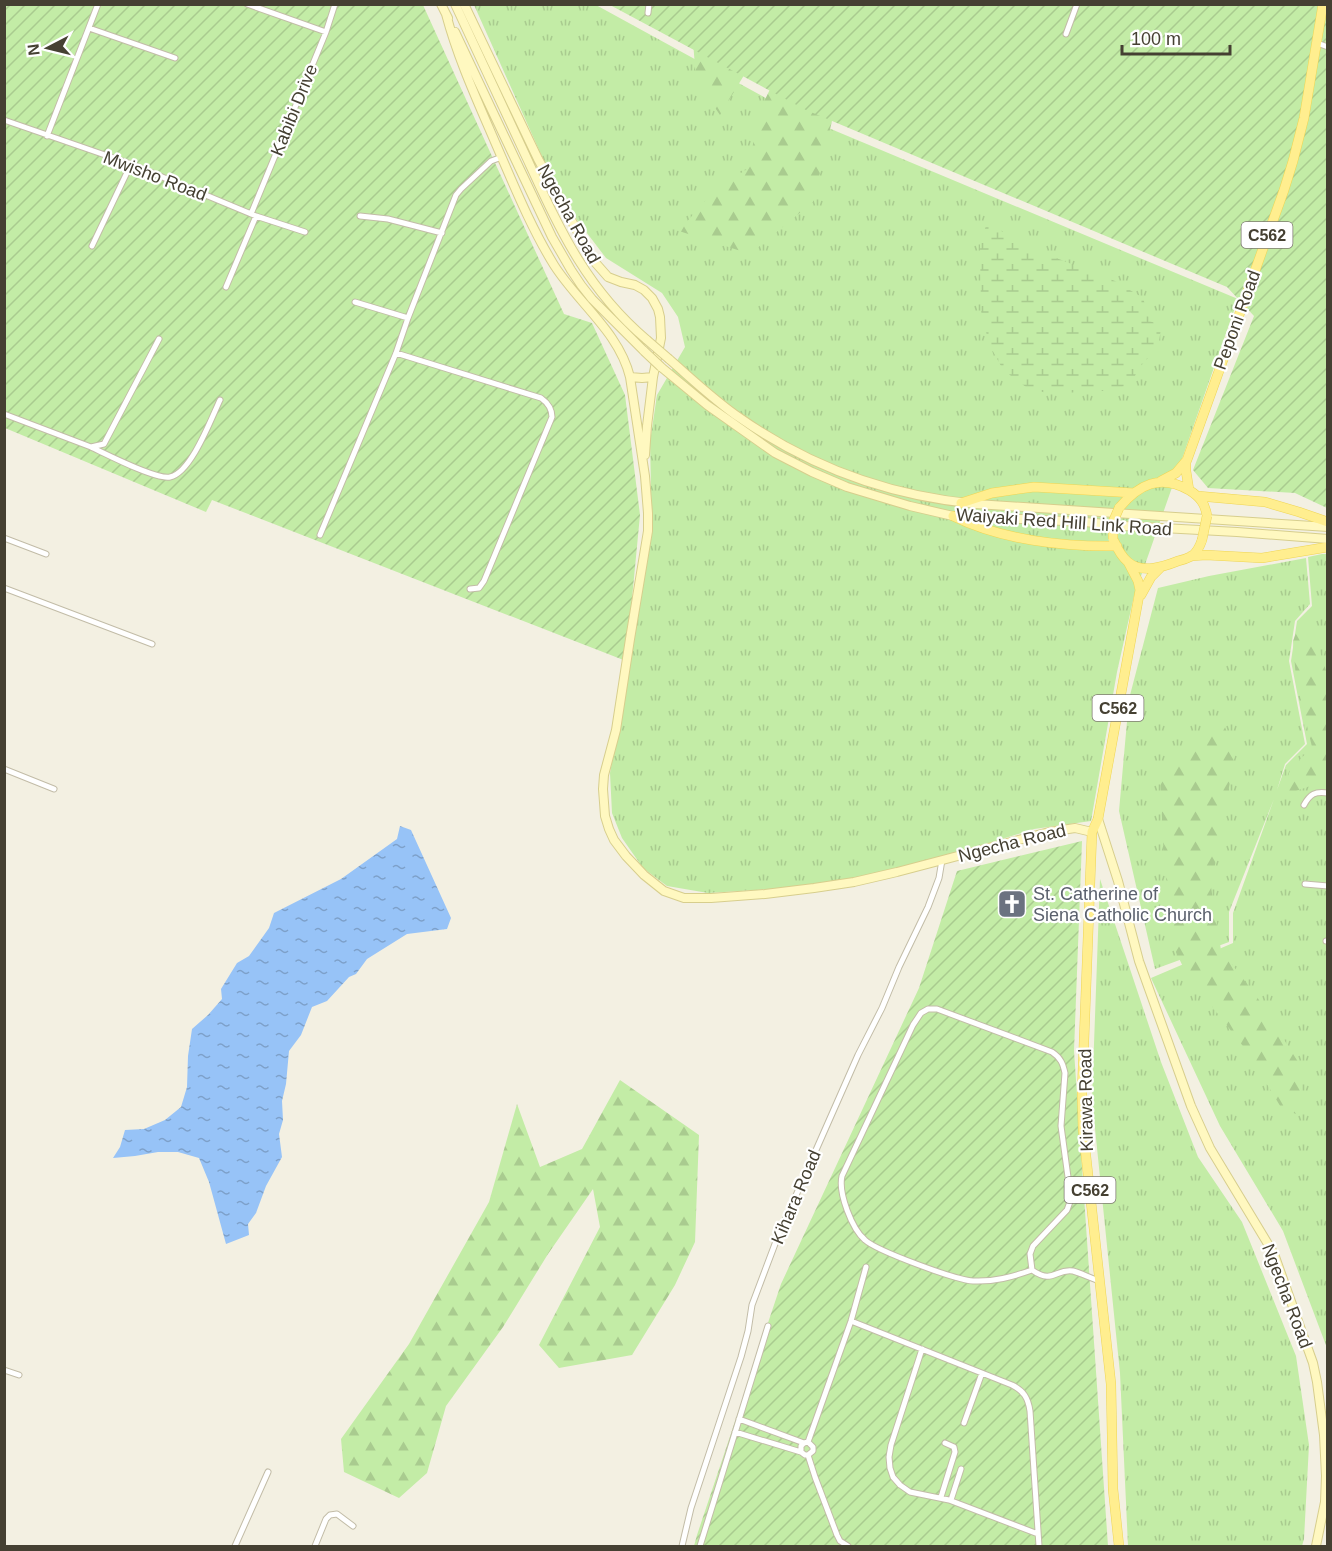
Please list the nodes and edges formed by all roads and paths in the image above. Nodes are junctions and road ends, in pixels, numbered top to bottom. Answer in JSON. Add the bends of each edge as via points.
{"nodes":[{"id":1,"x":98,"y":4,"type":"edge"},
{"id":2,"x":247,"y":4,"type":"edge"},
{"id":3,"x":335,"y":4,"type":"edge"},
{"id":4,"x":441,"y":4,"type":"edge"},
{"id":5,"x":455,"y":4,"type":"edge"},
{"id":6,"x":465,"y":4,"type":"edge"},
{"id":7,"x":649,"y":4,"type":"edge"},
{"id":8,"x":1077,"y":4,"type":"edge"},
{"id":9,"x":1323,"y":4,"type":"edge"},
{"id":10,"x":265,"y":7,"type":"edge"},
{"id":11,"x":648,"y":13,"type":"dead end"},
{"id":12,"x":446,"y":14,"type":"junction"},
{"id":13,"x":89,"y":28,"type":"junction"},
{"id":14,"x":326,"y":32,"type":"junction"},
{"id":15,"x":473,"y":32,"type":"junction"},
{"id":16,"x":1066,"y":34,"type":"dead end"},
{"id":17,"x":1317,"y":43,"type":"junction"},
{"id":18,"x":1328,"y":47,"type":"edge"},
{"id":19,"x":175,"y":58,"type":"dead end"},
{"id":20,"x":4,"y":120,"type":"edge"},
{"id":21,"x":47,"y":136,"type":"junction"},
{"id":22,"x":502,"y":157,"type":"junction"},
{"id":23,"x":131,"y":164,"type":"junction"},
{"id":24,"x":254,"y":215,"type":"junction"},
{"id":25,"x":360,"y":216,"type":"dead end"},
{"id":26,"x":305,"y":232,"type":"dead end"},
{"id":27,"x":441,"y":233,"type":"junction"},
{"id":28,"x":92,"y":246,"type":"dead end"},
{"id":29,"x":226,"y":287,"type":"dead end"},
{"id":30,"x":355,"y":302,"type":"dead end"},
{"id":31,"x":408,"y":318,"type":"junction"},
{"id":32,"x":159,"y":339,"type":"dead end"},
{"id":33,"x":396,"y":353,"type":"junction"},
{"id":34,"x":630,"y":377,"type":"junction"},
{"id":35,"x":653,"y":377,"type":"junction"},
{"id":36,"x":220,"y":400,"type":"dead end"},
{"id":37,"x":4,"y":414,"type":"edge"},
{"id":38,"x":91,"y":447,"type":"junction"},
{"id":39,"x":1187,"y":460,"type":"junction"},
{"id":40,"x":645,"y":477,"type":"junction"},
{"id":41,"x":1161,"y":481,"type":"junction"},
{"id":42,"x":1134,"y":493,"type":"junction"},
{"id":43,"x":1193,"y":493,"type":"junction"},
{"id":44,"x":961,"y":503,"type":"junction"},
{"id":45,"x":953,"y":516,"type":"junction"},
{"id":46,"x":1328,"y":522,"type":"edge"},
{"id":47,"x":1328,"y":527,"type":"edge"},
{"id":48,"x":320,"y":535,"type":"dead end"},
{"id":49,"x":4,"y":538,"type":"edge"},
{"id":50,"x":1328,"y":539,"type":"edge"},
{"id":51,"x":1115,"y":543,"type":"junction"},
{"id":52,"x":1328,"y":547,"type":"edge"},
{"id":53,"x":46,"y":554,"type":"dead end"},
{"id":54,"x":1191,"y":556,"type":"junction"},
{"id":55,"x":1128,"y":562,"type":"junction"},
{"id":56,"x":1160,"y":568,"type":"junction"},
{"id":57,"x":4,"y":588,"type":"edge"},
{"id":58,"x":470,"y":589,"type":"dead end"},
{"id":59,"x":1139,"y":598,"type":"junction"},
{"id":60,"x":152,"y":644,"type":"dead end"},
{"id":61,"x":4,"y":769,"type":"edge"},
{"id":62,"x":54,"y":789,"type":"dead end"},
{"id":63,"x":1328,"y":793,"type":"edge"},
{"id":64,"x":1304,"y":805,"type":"dead end"},
{"id":65,"x":1098,"y":819,"type":"junction"},
{"id":66,"x":1092,"y":832,"type":"junction"},
{"id":67,"x":942,"y":860,"type":"junction"},
{"id":68,"x":1305,"y":884,"type":"dead end"},
{"id":69,"x":1328,"y":885,"type":"edge"},
{"id":70,"x":866,"y":1267,"type":"dead end"},
{"id":71,"x":1032,"y":1270,"type":"junction"},
{"id":72,"x":1101,"y":1281,"type":"junction"},
{"id":73,"x":851,"y":1322,"type":"junction"},
{"id":74,"x":768,"y":1326,"type":"dead end"},
{"id":75,"x":922,"y":1349,"type":"junction"},
{"id":76,"x":4,"y":1370,"type":"edge"},
{"id":77,"x":982,"y":1373,"type":"junction"},
{"id":78,"x":19,"y":1375,"type":"dead end"},
{"id":79,"x":739,"y":1419,"type":"junction"},
{"id":80,"x":964,"y":1423,"type":"dead end"},
{"id":81,"x":735,"y":1432,"type":"junction"},
{"id":82,"x":806,"y":1443,"type":"junction"},
{"id":83,"x":945,"y":1443,"type":"dead end"},
{"id":84,"x":801,"y":1452,"type":"junction"},
{"id":85,"x":808,"y":1455,"type":"junction"},
{"id":86,"x":962,"y":1469,"type":"dead end"},
{"id":87,"x":268,"y":1472,"type":"dead end"},
{"id":88,"x":941,"y":1497,"type":"junction"},
{"id":89,"x":951,"y":1500,"type":"junction"},
{"id":90,"x":353,"y":1526,"type":"dead end"},
{"id":91,"x":1038,"y":1534,"type":"junction"},
{"id":92,"x":236,"y":1546,"type":"edge"},
{"id":93,"x":315,"y":1546,"type":"edge"},
{"id":94,"x":682,"y":1546,"type":"edge"},
{"id":95,"x":699,"y":1546,"type":"edge"},
{"id":96,"x":848,"y":1546,"type":"edge"},
{"id":97,"x":1039,"y":1546,"type":"edge"},
{"id":98,"x":1119,"y":1546,"type":"edge"},
{"id":99,"x":1316,"y":1546,"type":"edge"}],
"edges":[{"from":1,"to":13,"type":"street"},
{"from":2,"to":10,"type":"street"},
{"from":3,"to":14,"type":"street","name":"Kabibi Drive"},
{"from":4,"to":12,"type":"main road"},
{"from":5,"to":15,"type":"main road"},
{"from":6,"to":15,"type":"main road","name":"Ngecha Road"},
{"from":7,"to":11,"type":"street"},
{"from":8,"to":16,"type":"street"},
{"from":9,"to":17,"type":"main road","name":"Peponi Road","number":"C562"},
{"from":10,"to":14,"type":"street"},
{"from":12,"to":22,"type":"main road","name":"Ngecha Road","via":[[461,63]]},
{"from":12,"to":45,"type":"main road","name":"Waiyaki Red Hill Link Road","bridge":true,"via":[[571,270],[592,299],[644,351],[706,405],[790,461],[847,487]]},
{"from":13,"to":19,"type":"street"},
{"from":13,"to":21,"type":"street"},
{"from":14,"to":24,"type":"street","name":"Kabibi Drive"},
{"from":15,"to":35,"type":"main road","name":"Ngecha Road","via":[[593,260],[608,277],[634,285],[655,304],[661,338]]},
{"from":15,"to":44,"type":"main road","name":"Waiyaki Red Hill Link Road","bridge":true,"via":[[555,218],[578,261],[629,324],[711,396],[800,455],[883,486]]},
{"from":17,"to":18,"type":"street"},
{"from":17,"to":39,"type":"main road","name":"Peponi Road","number":"C562","via":[[1290,171]]},
{"from":20,"to":21,"type":"street","name":"Mwisho Road"},
{"from":21,"to":23,"type":"street","name":"Mwisho Road"},
{"from":22,"to":27,"type":"street","via":[[490,161],[456,195]]},
{"from":22,"to":34,"type":"main road","name":"Ngecha Road","via":[[533,229],[570,288],[617,346]]},
{"from":23,"to":24,"type":"street","name":"Mwisho Road"},
{"from":23,"to":28,"type":"street"},
{"from":24,"to":26,"type":"street","name":"Mwisho Road"},
{"from":24,"to":29,"type":"street","name":"Kabibi Drive"},
{"from":25,"to":27,"type":"street"},
{"from":27,"to":31,"type":"street"},
{"from":30,"to":31,"type":"street"},
{"from":31,"to":33,"type":"street"},
{"from":32,"to":38,"type":"street","via":[[104,444]]},
{"from":33,"to":48,"type":"street"},
{"from":33,"to":58,"type":"street","via":[[541,398],[552,412],[484,581],[479,588]]},
{"from":34,"to":35,"type":"main road"},
{"from":34,"to":40,"type":"main road","name":"Ngecha Road"},
{"from":35,"to":40,"type":"main road","name":"Ngecha Road"},
{"from":36,"to":38,"type":"street","via":[[190,460],[170,477],[134,468]]},
{"from":37,"to":38,"type":"street"},
{"from":39,"to":41,"type":"main road","name":"Peponi Road","number":"C562","via":[[1176,473]]},
{"from":39,"to":43,"type":"main road","name":"Peponi Road","number":"C562","via":[[1185,471]]},
{"from":40,"to":67,"type":"main road","name":"Ngecha Road","via":[[646,550],[603,789],[609,830],[626,856],[664,891],[684,898],[832,886]]},
{"from":41,"to":42,"type":"main road"},
{"from":41,"to":43,"type":"main road"},
{"from":42,"to":44,"type":"main road","via":[[1034,487],[992,493]]},
{"from":42,"to":51,"type":"main road","bridge":true,"via":[[1119,508],[1113,522]]},
{"from":43,"to":46,"type":"main road","via":[[1265,502]]},
{"from":43,"to":54,"type":"main road","bridge":true,"via":[[1204,503],[1207,516],[1202,540]]},
{"from":44,"to":47,"type":"main road","name":"Waiyaki Red Hill Link Road"},
{"from":45,"to":50,"type":"main road","name":"Waiyaki Red Hill Link Road"},
{"from":45,"to":51,"type":"main road","via":[[979,528],[1037,541]]},
{"from":49,"to":53,"type":"street"},
{"from":51,"to":55,"type":"main road"},
{"from":52,"to":54,"type":"main road","via":[[1262,558]]},
{"from":54,"to":56,"type":"main road"},
{"from":55,"to":56,"type":"main road"},
{"from":55,"to":59,"type":"main road","number":"C562","via":[[1138,581]]},
{"from":56,"to":59,"type":"main road","number":"C562"},
{"from":57,"to":60,"type":"street"},
{"from":59,"to":65,"type":"main road","number":"C562"},
{"from":61,"to":62,"type":"street"},
{"from":63,"to":64,"type":"street","via":[[1314,793]]},
{"from":65,"to":66,"type":"main road","name":"Ngecha Road"},
{"from":65,"to":99,"type":"main road","name":"Ngecha Road","via":[[1139,961],[1191,1106],[1210,1148],[1274,1254],[1313,1363],[1326,1476]]},
{"from":66,"to":67,"type":"main road","name":"Ngecha Road","via":[[1076,828],[1049,832]]},
{"from":66,"to":72,"type":"main road","name":"Kirawa Road","number":"C562","via":[[1082,1093]]},
{"from":67,"to":94,"type":"street","name":"Kihara Road","via":[[928,907],[778,1236],[752,1305],[748,1331]]},
{"from":68,"to":69,"type":"street"},
{"from":70,"to":73,"type":"street"},
{"from":71,"to":71,"type":"street","via":[[1005,1279],[961,1280],[875,1247],[855,1228],[841,1189],[842,1176],[913,1025],[928,1009],[1052,1052],[1063,1065],[1061,1126],[1071,1199],[1067,1210],[1033,1246]]},
{"from":71,"to":72,"type":"street","via":[[1052,1277],[1073,1271]]},
{"from":72,"to":98,"type":"main road","name":"Kirawa Road","number":"C562"},
{"from":73,"to":75,"type":"street"},
{"from":73,"to":82,"type":"street"},
{"from":74,"to":79,"type":"street"},
{"from":75,"to":77,"type":"street"},
{"from":75,"to":88,"type":"street","via":[[891,1445],[890,1468],[893,1477],[910,1492]]},
{"from":76,"to":78,"type":"street"},
{"from":77,"to":80,"type":"street"},
{"from":77,"to":91,"type":"street","via":[[1017,1388],[1029,1403]]},
{"from":79,"to":81,"type":"street"},
{"from":79,"to":82,"type":"street"},
{"from":81,"to":84,"type":"street"},
{"from":81,"to":95,"type":"street"},
{"from":82,"to":84,"type":"street"},
{"from":82,"to":85,"type":"street","via":[[813,1449]]},
{"from":83,"to":88,"type":"street","via":[[955,1452]]},
{"from":84,"to":85,"type":"street"},
{"from":85,"to":96,"type":"street","via":[[837,1535]]},
{"from":86,"to":89,"type":"street"},
{"from":87,"to":92,"type":"street"},
{"from":88,"to":89,"type":"street"},
{"from":89,"to":91,"type":"street"},
{"from":90,"to":93,"type":"street","via":[[337,1514],[330,1515]]},
{"from":91,"to":97,"type":"street"}]}
